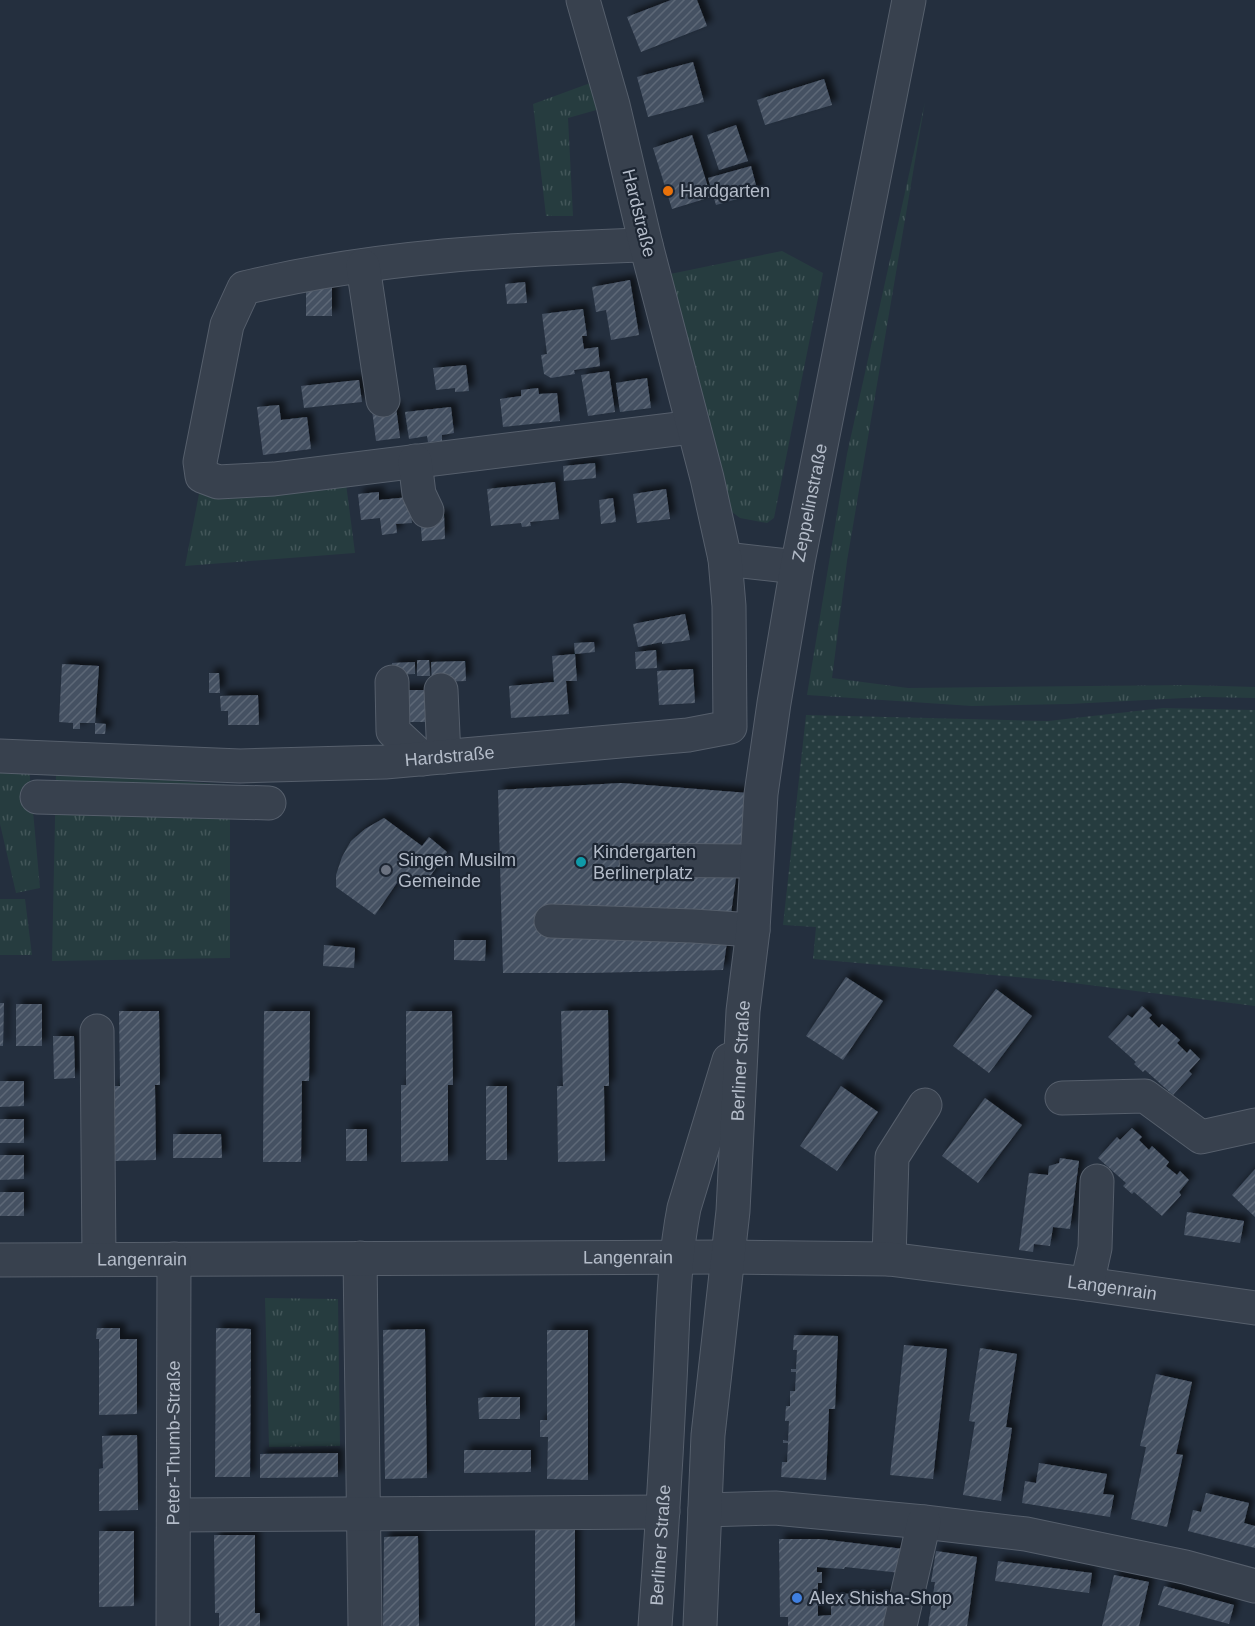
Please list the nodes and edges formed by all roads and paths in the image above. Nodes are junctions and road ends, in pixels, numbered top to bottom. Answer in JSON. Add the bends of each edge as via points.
{"nodes":[{"id":1,"x":583,"y":0,"type":"edge"},
{"id":2,"x":909,"y":0,"type":"edge"},
{"id":3,"x":646,"y":245,"type":"junction"},
{"id":4,"x":363,"y":266,"type":"junction"},
{"id":5,"x":383,"y":400,"type":"dead end"},
{"id":6,"x":693,"y":427,"type":"junction"},
{"id":7,"x":415,"y":461,"type":"junction"},
{"id":8,"x":427,"y":511,"type":"dead end"},
{"id":9,"x":725,"y":559,"type":"junction"},
{"id":10,"x":797,"y":567,"type":"junction"},
{"id":11,"x":392,"y":682,"type":"dead end"},
{"id":12,"x":441,"y":690,"type":"dead end"},
{"id":13,"x":0,"y":756,"type":"edge"},
{"id":14,"x":434,"y":758,"type":"junction"},
{"id":15,"x":37,"y":797,"type":"dead end"},
{"id":16,"x":269,"y":803,"type":"dead end"},
{"id":17,"x":636,"y":860,"type":"dead end"},
{"id":18,"x":739,"y":861,"type":"dead end"},
{"id":19,"x":551,"y":921,"type":"dead end"},
{"id":20,"x":753,"y":930,"type":"junction"},
{"id":21,"x":743,"y":1011,"type":"junction"},
{"id":22,"x":97,"y":1031,"type":"dead end"},
{"id":23,"x":1062,"y":1098,"type":"dead end"},
{"id":24,"x":925,"y":1105,"type":"dead end"},
{"id":25,"x":1255,"y":1125,"type":"edge"},
{"id":26,"x":1097,"y":1181,"type":"dead end"},
{"id":27,"x":677,"y":1257,"type":"junction"},
{"id":28,"x":727,"y":1257,"type":"junction"},
{"id":29,"x":360,"y":1258,"type":"junction"},
{"id":30,"x":99,"y":1259,"type":"junction"},
{"id":31,"x":174,"y":1259,"type":"junction"},
{"id":32,"x":0,"y":1260,"type":"edge"},
{"id":33,"x":889,"y":1260,"type":"junction"},
{"id":34,"x":1087,"y":1284,"type":"junction"},
{"id":35,"x":1255,"y":1308,"type":"edge"},
{"id":36,"x":705,"y":1510,"type":"junction"},
{"id":37,"x":663,"y":1512,"type":"junction"},
{"id":38,"x":364,"y":1513,"type":"junction"},
{"id":39,"x":174,"y":1515,"type":"junction"},
{"id":40,"x":924,"y":1522,"type":"junction"},
{"id":41,"x":1255,"y":1586,"type":"edge"},
{"id":42,"x":173,"y":1626,"type":"edge"},
{"id":43,"x":365,"y":1626,"type":"edge"},
{"id":44,"x":655,"y":1626,"type":"edge"},
{"id":45,"x":700,"y":1626,"type":"edge"},
{"id":46,"x":900,"y":1626,"type":"edge"}],
"edges":[{"from":1,"to":3,"type":"street","name":"Hardstraße"},
{"from":2,"to":10,"type":"street","name":"Zeppelinstraße"},
{"from":3,"to":4,"type":"street","via":[[547,248]]},
{"from":3,"to":6,"type":"street","name":"Hardstraße"},
{"from":4,"to":5,"type":"street"},
{"from":4,"to":7,"type":"street","via":[[244,288],[227,325],[200,462],[202,476],[218,482],[274,479]]},
{"from":6,"to":7,"type":"street"},
{"from":6,"to":9,"type":"street","name":"Hardstraße"},
{"from":7,"to":8,"type":"street","via":[[419,494]]},
{"from":9,"to":10,"type":"street"},
{"from":9,"to":14,"type":"street","name":"Hardstraße","via":[[730,728]]},
{"from":10,"to":20,"type":"street","name":"Zeppelinstraße","via":[[761,794]]},
{"from":11,"to":14,"type":"street","via":[[393,731]]},
{"from":12,"to":14,"type":"street"},
{"from":13,"to":14,"type":"street","name":"Hardstraße","via":[[240,766]]},
{"from":15,"to":16,"type":"street"},
{"from":17,"to":18,"type":"street"},
{"from":19,"to":20,"type":"street"},
{"from":20,"to":21,"type":"street","name":"Zeppelinstraße"},
{"from":21,"to":27,"type":"street","name":"Berliner Straße","via":[[684,1208]]},
{"from":21,"to":28,"type":"street","name":"Berliner Straße"},
{"from":22,"to":30,"type":"street"},
{"from":23,"to":25,"type":"street","via":[[1145,1096],[1201,1137]]},
{"from":24,"to":33,"type":"street","via":[[892,1157]]},
{"from":26,"to":34,"type":"street","via":[[1095,1248]]},
{"from":27,"to":28,"type":"street","name":"Langenrain"},
{"from":27,"to":29,"type":"street","name":"Langenrain"},
{"from":27,"to":37,"type":"street","name":"Berliner Straße"},
{"from":28,"to":33,"type":"street","name":"Langenrain"},
{"from":28,"to":36,"type":"street","name":"Berliner Straße","via":[[708,1434]]},
{"from":29,"to":31,"type":"street","name":"Langenrain"},
{"from":29,"to":38,"type":"street"},
{"from":30,"to":31,"type":"street","name":"Langenrain"},
{"from":30,"to":32,"type":"street","name":"Langenrain"},
{"from":31,"to":39,"type":"street","name":"Peter-Thumb-Straße"},
{"from":33,"to":34,"type":"street","name":"Langenrain"},
{"from":34,"to":35,"type":"street","name":"Langenrain"},
{"from":36,"to":40,"type":"street","via":[[775,1508]]},
{"from":36,"to":45,"type":"street","name":"Berliner Straße"},
{"from":37,"to":38,"type":"street"},
{"from":37,"to":44,"type":"street","name":"Berliner Straße"},
{"from":38,"to":39,"type":"street"},
{"from":38,"to":43,"type":"street"},
{"from":39,"to":42,"type":"street","name":"Peter-Thumb-Straße"},
{"from":40,"to":41,"type":"street","via":[[1026,1534],[1185,1567]]},
{"from":40,"to":46,"type":"street"}]}
